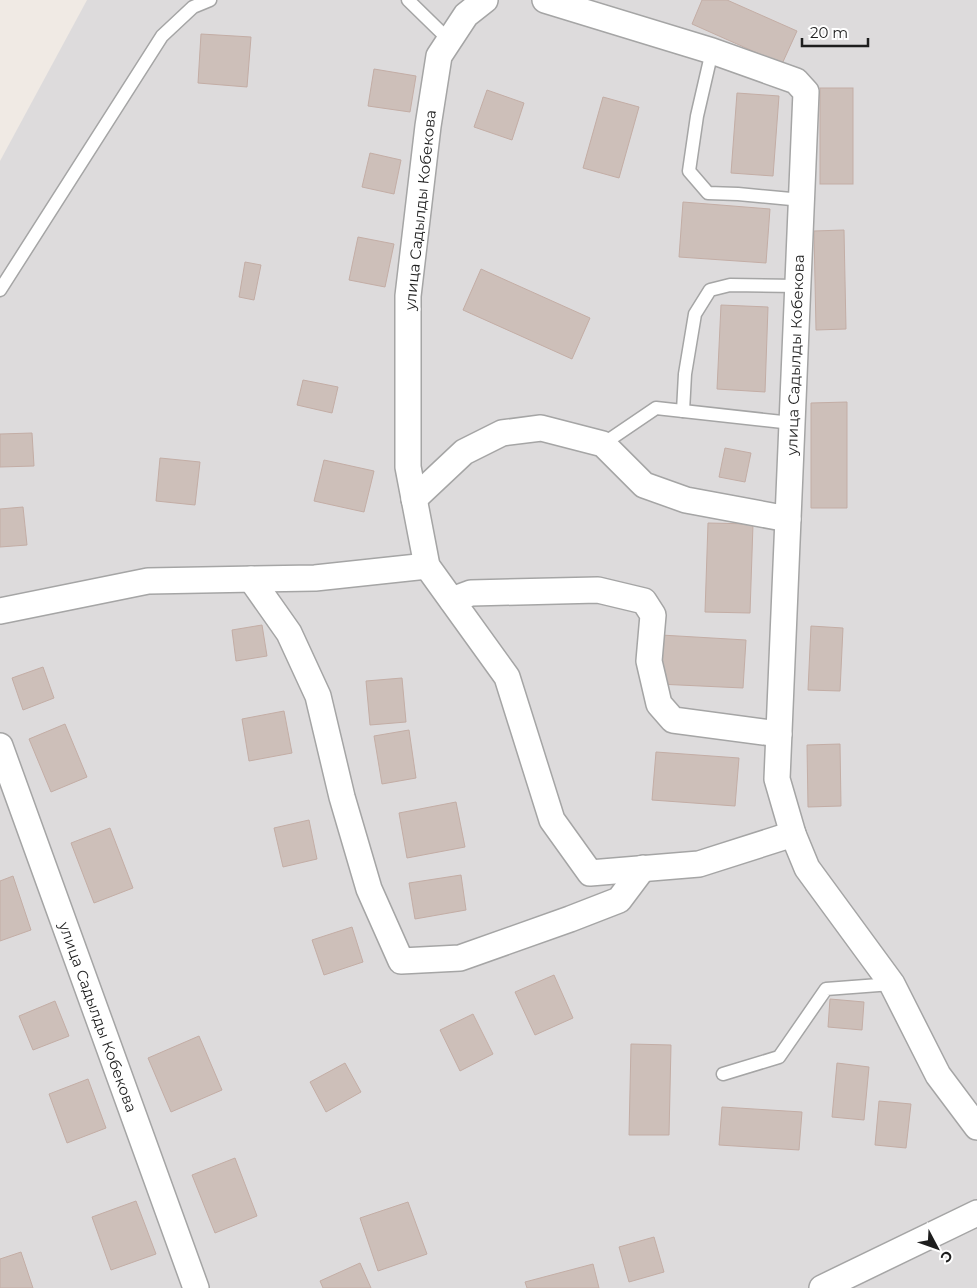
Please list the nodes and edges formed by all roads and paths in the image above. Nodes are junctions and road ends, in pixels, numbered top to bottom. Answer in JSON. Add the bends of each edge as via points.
{"nodes":[{"id":1,"x":210,"y":0,"type":"edge"},
{"id":2,"x":408,"y":0,"type":"edge"},
{"id":3,"x":485,"y":0,"type":"edge"},
{"id":4,"x":545,"y":0,"type":"edge"},
{"id":5,"x":449,"y":40,"type":"junction"},
{"id":6,"x":712,"y":51,"type":"junction"},
{"id":7,"x":802,"y":200,"type":"junction"},
{"id":8,"x":798,"y":286,"type":"junction"},
{"id":9,"x":0,"y":290,"type":"edge"},
{"id":10,"x":682,"y":411,"type":"junction"},
{"id":11,"x":792,"y":424,"type":"junction"},
{"id":12,"x":603,"y":444,"type":"junction"},
{"id":13,"x":414,"y":499,"type":"junction"},
{"id":14,"x":788,"y":519,"type":"junction"},
{"id":15,"x":427,"y":566,"type":"junction"},
{"id":16,"x":251,"y":579,"type":"junction"},
{"id":17,"x":452,"y":600,"type":"junction"},
{"id":18,"x":0,"y":611,"type":"edge"},
{"id":19,"x":779,"y":734,"type":"junction"},
{"id":20,"x":0,"y":746,"type":"edge"},
{"id":21,"x":793,"y":834,"type":"junction"},
{"id":22,"x":643,"y":868,"type":"junction"},
{"id":23,"x":892,"y":984,"type":"junction"},
{"id":24,"x":723,"y":1074,"type":"dead end"},
{"id":25,"x":977,"y":1127,"type":"edge"},
{"id":26,"x":977,"y":1213,"type":"edge"},
{"id":27,"x":196,"y":1288,"type":"edge"},
{"id":28,"x":822,"y":1288,"type":"edge"}],
"edges":[{"from":1,"to":9,"type":"lane","via":[[193,7],[162,36]]},
{"from":2,"to":5,"type":"lane"},
{"from":3,"to":5,"type":"street","name":"улица Садылды Кобекова","via":[[466,15]]},
{"from":4,"to":6,"type":"street","name":"улица Садылды Кобекова"},
{"from":5,"to":13,"type":"street","name":"улица Садылды Кобекова","via":[[439,56],[408,296],[408,467]]},
{"from":6,"to":7,"type":"street","name":"улица Садылды Кобекова","via":[[796,81],[806,92]]},
{"from":6,"to":7,"type":"lane","via":[[689,171],[708,193]]},
{"from":7,"to":8,"type":"street","name":"улица Садылды Кобекова"},
{"from":8,"to":10,"type":"lane","via":[[730,285],[710,290],[695,314]]},
{"from":8,"to":11,"type":"street","name":"улица Садылды Кобекова"},
{"from":10,"to":11,"type":"lane"},
{"from":10,"to":12,"type":"lane","via":[[656,408]]},
{"from":11,"to":14,"type":"street","name":"улица Садылды Кобекова"},
{"from":12,"to":13,"type":"street","via":[[541,428],[502,433],[464,452]]},
{"from":12,"to":14,"type":"street","via":[[644,485],[686,500]]},
{"from":13,"to":15,"type":"street","name":"улица Садылды Кобекова"},
{"from":14,"to":19,"type":"street","name":"улица Садылды Кобекова"},
{"from":15,"to":16,"type":"street","via":[[315,578]]},
{"from":15,"to":17,"type":"street","name":"улица Садылды Кобекова"},
{"from":16,"to":18,"type":"street","via":[[148,581]]},
{"from":16,"to":22,"type":"street","via":[[289,634],[318,696],[342,797],[369,889],[401,961],[460,958],[570,919],[619,900]]},
{"from":17,"to":19,"type":"street","via":[[471,593],[598,590],[644,601],[653,615],[649,661],[658,704],[673,720]]},
{"from":17,"to":22,"type":"street","name":"улица Садылды Кобекова","via":[[507,677],[552,820],[590,873]]},
{"from":19,"to":21,"type":"street","name":"улица Садылды Кобекова","via":[[777,779]]},
{"from":20,"to":27,"type":"street","name":"улица Садылды Кобекова"},
{"from":21,"to":22,"type":"street","name":"улица Садылды Кобекова","via":[[698,864]]},
{"from":21,"to":23,"type":"street","name":"улица Садылды Кобекова","via":[[807,868]]},
{"from":23,"to":24,"type":"lane","via":[[826,989],[779,1057]]},
{"from":23,"to":25,"type":"street","name":"улица Садылды Кобекова","via":[[938,1075]]},
{"from":26,"to":28,"type":"street"}]}
